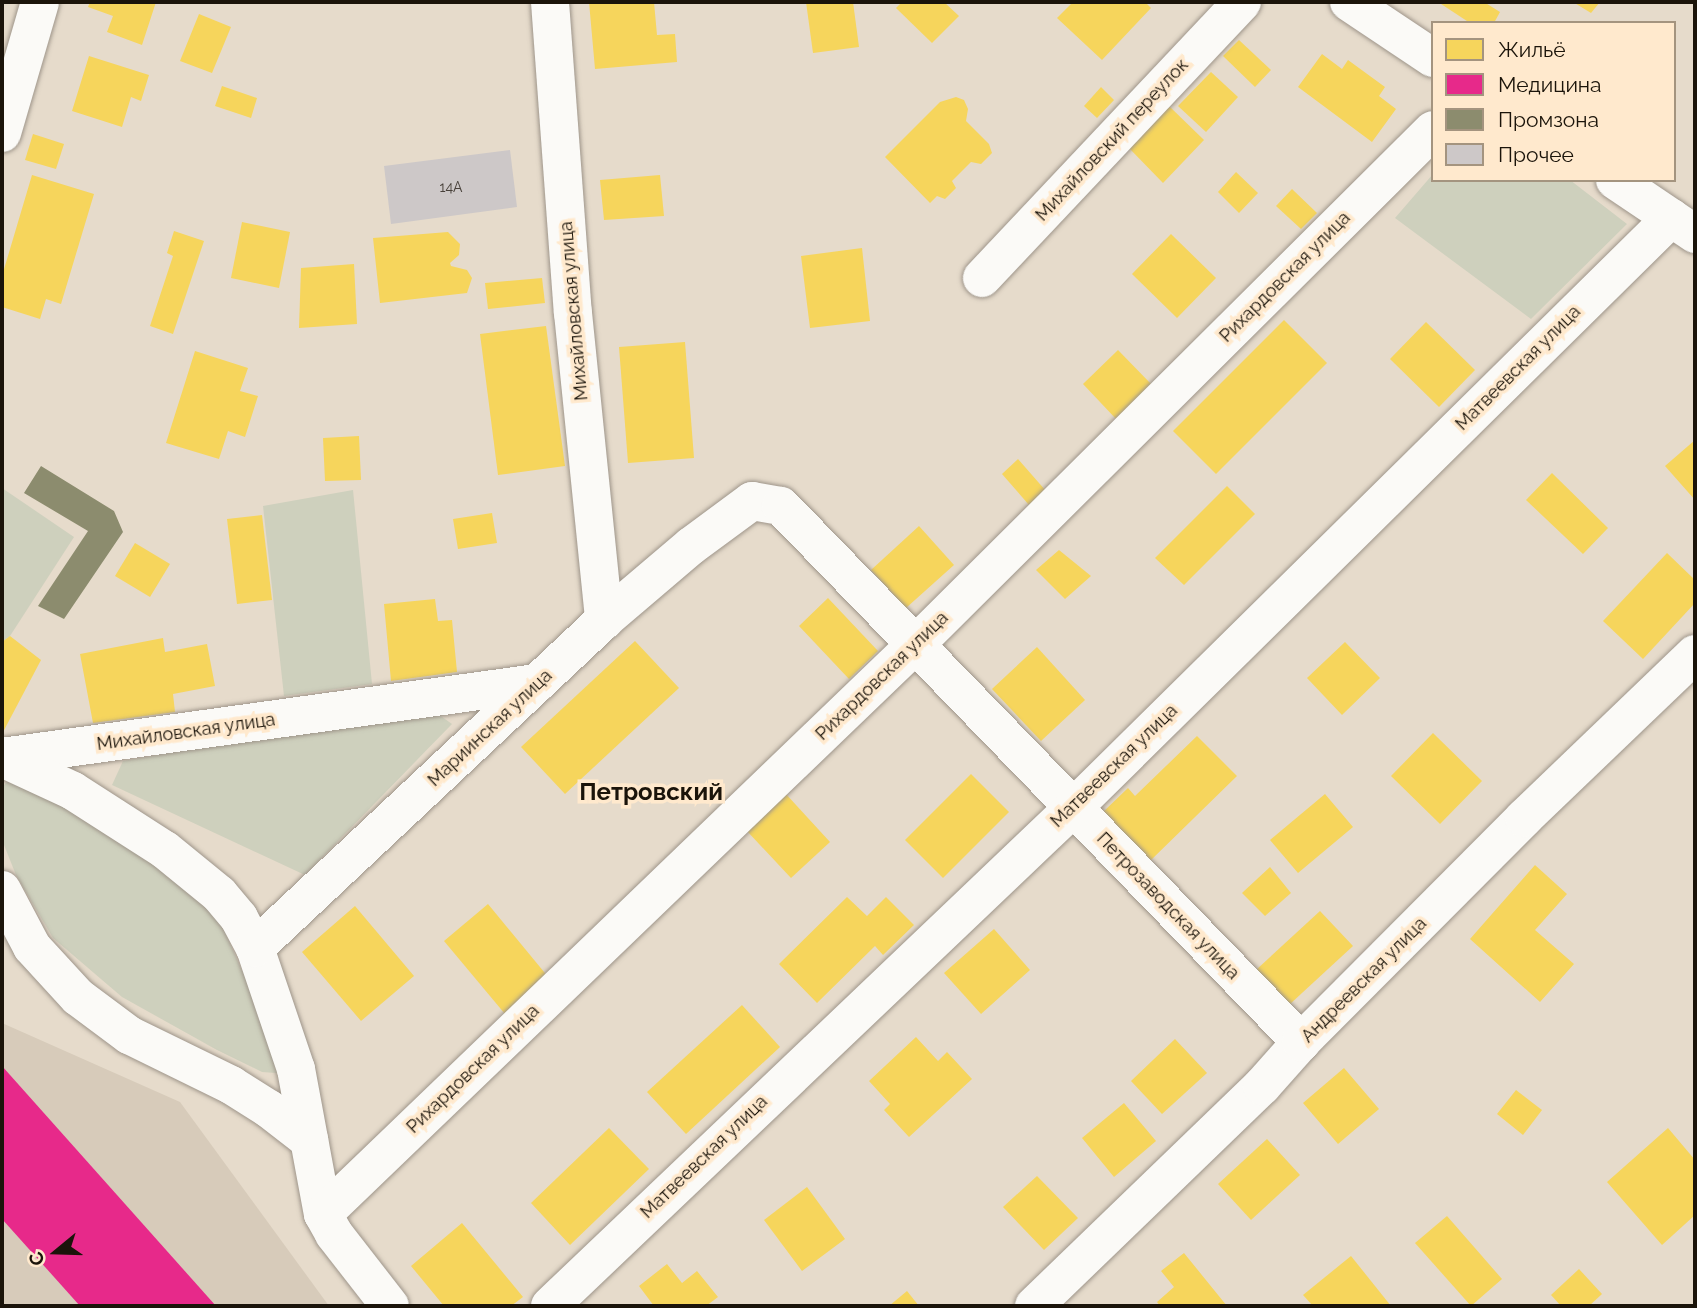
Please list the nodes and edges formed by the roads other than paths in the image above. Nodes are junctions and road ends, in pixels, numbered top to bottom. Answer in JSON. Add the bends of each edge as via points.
{"nodes":[{"id":1,"x":40,"y":2,"type":"edge"},
{"id":2,"x":550,"y":2,"type":"edge"},
{"id":3,"x":1242,"y":2,"type":"edge"},
{"id":4,"x":1349,"y":2,"type":"edge"},
{"id":5,"x":1431,"y":57,"type":"edge"},
{"id":6,"x":1431,"y":132,"type":"edge"},
{"id":7,"x":2,"y":133,"type":"edge"},
{"id":8,"x":1618,"y":182,"type":"edge"},
{"id":9,"x":1683,"y":226,"type":"edge"},
{"id":10,"x":982,"y":278,"type":"dead end"},
{"id":11,"x":731,"y":514,"type":"joint"},
{"id":12,"x":604,"y":620,"type":"junction"},
{"id":13,"x":915,"y":645,"type":"junction"},
{"id":14,"x":1695,"y":654,"type":"edge"},
{"id":15,"x":537,"y":684,"type":"junction"},
{"id":16,"x":2,"y":758,"type":"edge"},
{"id":17,"x":1074,"y":807,"type":"junction"},
{"id":18,"x":2,"y":890,"type":"edge"},
{"id":19,"x":256,"y":948,"type":"junction"},
{"id":20,"x":1301,"y":1042,"type":"junction"},
{"id":21,"x":309,"y":1140,"type":"junction"},
{"id":22,"x":323,"y":1214,"type":"junction"},
{"id":23,"x":390,"y":1306,"type":"edge"},
{"id":24,"x":550,"y":1306,"type":"edge"},
{"id":25,"x":1034,"y":1306,"type":"edge"}],
"edges":[{"from":1,"to":7,"type":"street"},
{"from":2,"to":12,"type":"street","name":"Михайловская улица","via":[[573,313]]},
{"from":3,"to":10,"type":"street","name":"Михайловский переулок"},
{"from":4,"to":5,"type":"street"},
{"from":6,"to":13,"type":"street","name":"Рихардовская улица"},
{"from":8,"to":9,"type":"street"},
{"from":9,"to":17,"type":"street","name":"Матвеевская улица"},
{"from":11,"to":12,"type":"street","name":"Мариинская улица"},
{"from":11,"to":13,"type":"street","name":"Петрозаводская улица","via":[[752,501],[780,506]]},
{"from":12,"to":15,"type":"street","name":"Мариинская улица"},
{"from":13,"to":17,"type":"street","name":"Петрозаводская улица"},
{"from":13,"to":22,"type":"street","name":"Рихардовская улица"},
{"from":14,"to":20,"type":"street","name":"Андреевская улица"},
{"from":15,"to":16,"type":"street","name":"Михайловская улица"},
{"from":15,"to":19,"type":"street","name":"Мариинская улица"},
{"from":16,"to":19,"type":"street","via":[[73,792],[165,849],[219,894]]},
{"from":17,"to":20,"type":"street","name":"Петрозаводская улица"},
{"from":17,"to":24,"type":"street","name":"Матвеевская улица"},
{"from":18,"to":21,"type":"street","via":[[32,947],[78,997],[129,1035],[241,1091]]},
{"from":19,"to":21,"type":"street","via":[[296,1069]]},
{"from":20,"to":25,"type":"street","name":"Андреевская улица","via":[[1262,1086]]},
{"from":21,"to":22,"type":"street"},
{"from":22,"to":23,"type":"street"}]}
